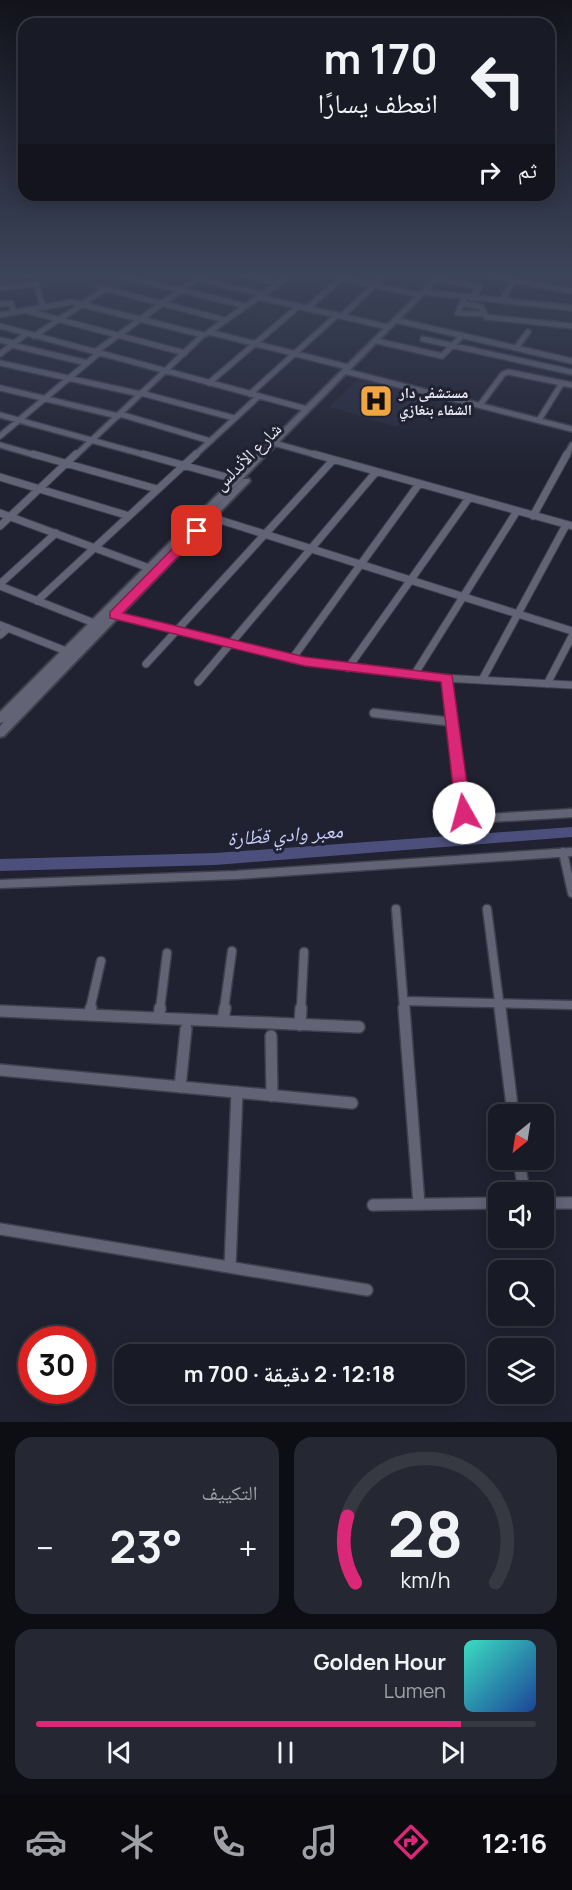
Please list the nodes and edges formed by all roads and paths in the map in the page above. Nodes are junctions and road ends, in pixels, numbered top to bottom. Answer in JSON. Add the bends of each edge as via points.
{"nodes":[{"id":1,"x":19,"y":339,"type":"edge"},
{"id":2,"x":47,"y":339,"type":"edge"},
{"id":3,"x":112,"y":339,"type":"edge"},
{"id":4,"x":138,"y":339,"type":"edge"},
{"id":5,"x":199,"y":339,"type":"edge"},
{"id":6,"x":237,"y":339,"type":"edge"},
{"id":7,"x":260,"y":339,"type":"edge"},
{"id":8,"x":312,"y":339,"type":"edge"},
{"id":9,"x":425,"y":339,"type":"edge"},
{"id":10,"x":459,"y":339,"type":"edge"},
{"id":11,"x":477,"y":339,"type":"edge"},
{"id":12,"x":522,"y":339,"type":"edge"},
{"id":13,"x":0,"y":340,"type":"edge"},
{"id":14,"x":377,"y":341,"type":"joint"},
{"id":15,"x":13,"y":344,"type":"junction"},
{"id":16,"x":255,"y":344,"type":"junction"},
{"id":17,"x":454,"y":346,"type":"junction"},
{"id":18,"x":516,"y":348,"type":"junction"},
{"id":19,"x":97,"y":352,"type":"junction"},
{"id":20,"x":531,"y":352,"type":"junction"},
{"id":21,"x":185,"y":353,"type":"junction"},
{"id":22,"x":0,"y":354,"type":"edge"},
{"id":23,"x":295,"y":354,"type":"junction"},
{"id":24,"x":572,"y":361,"type":"edge"},
{"id":25,"x":525,"y":362,"type":"junction"},
{"id":26,"x":0,"y":363,"type":"edge"},
{"id":27,"x":87,"y":363,"type":"junction"},
{"id":28,"x":348,"y":370,"type":"junction"},
{"id":29,"x":165,"y":371,"type":"junction"},
{"id":30,"x":572,"y":372,"type":"edge"},
{"id":31,"x":518,"y":373,"type":"junction"},
{"id":32,"x":69,"y":378,"type":"junction"},
{"id":33,"x":209,"y":382,"type":"junction"},
{"id":34,"x":562,"y":383,"type":"junction"},
{"id":35,"x":572,"y":386,"type":"edge"},
{"id":36,"x":0,"y":388,"type":"edge"},
{"id":37,"x":141,"y":394,"type":"junction"},
{"id":38,"x":250,"y":394,"type":"junction"},
{"id":39,"x":258,"y":396,"type":"junction"},
{"id":40,"x":45,"y":399,"type":"junction"},
{"id":41,"x":480,"y":405,"type":"junction"},
{"id":42,"x":307,"y":409,"type":"junction"},
{"id":43,"x":0,"y":415,"type":"edge"},
{"id":44,"x":118,"y":415,"type":"junction"},
{"id":45,"x":234,"y":418,"type":"junction"},
{"id":46,"x":20,"y":420,"type":"junction"},
{"id":47,"x":538,"y":420,"type":"junction"},
{"id":48,"x":572,"y":429,"type":"edge"},
{"id":49,"x":0,"y":436,"type":"edge"},
{"id":50,"x":94,"y":439,"type":"junction"},
{"id":51,"x":210,"y":441,"type":"junction"},
{"id":52,"x":278,"y":444,"type":"junction"},
{"id":53,"x":0,"y":445,"type":"edge"},
{"id":54,"x":572,"y":445,"type":"edge"},
{"id":55,"x":333,"y":460,"type":"junction"},
{"id":56,"x":68,"y":462,"type":"junction"},
{"id":57,"x":184,"y":465,"type":"junction"},
{"id":58,"x":376,"y":472,"type":"junction"},
{"id":59,"x":0,"y":477,"type":"edge"},
{"id":60,"x":237,"y":480,"type":"junction"},
{"id":61,"x":419,"y":484,"type":"junction"},
{"id":62,"x":41,"y":488,"type":"junction"},
{"id":63,"x":157,"y":489,"type":"junction"},
{"id":64,"x":469,"y":498,"type":"junction"},
{"id":65,"x":517,"y":511,"type":"junction"},
{"id":66,"x":0,"y":513,"type":"edge"},
{"id":67,"x":11,"y":516,"type":"junction"},
{"id":68,"x":129,"y":516,"type":"junction"},
{"id":69,"x":207,"y":516,"type":"junction"},
{"id":70,"x":532,"y":516,"type":"junction"},
{"id":71,"x":0,"y":526,"type":"edge"},
{"id":72,"x":569,"y":526,"type":"edge"},
{"id":73,"x":56,"y":533,"type":"junction"},
{"id":74,"x":266,"y":535,"type":"junction"},
{"id":75,"x":95,"y":548,"type":"junction"},
{"id":76,"x":311,"y":549,"type":"junction"},
{"id":77,"x":361,"y":565,"type":"junction"},
{"id":78,"x":148,"y":568,"type":"junction"},
{"id":79,"x":410,"y":580,"type":"junction"},
{"id":80,"x":0,"y":585,"type":"edge"},
{"id":81,"x":462,"y":597,"type":"junction"},
{"id":82,"x":37,"y":601,"type":"junction"},
{"id":83,"x":517,"y":614,"type":"junction"},
{"id":84,"x":114,"y":615,"type":"junction"},
{"id":85,"x":94,"y":623,"type":"junction"},
{"id":86,"x":4,"y":627,"type":"edge"},
{"id":87,"x":178,"y":631,"type":"junction"},
{"id":88,"x":572,"y":631,"type":"edge"},
{"id":89,"x":0,"y":636,"type":"edge"},
{"id":90,"x":572,"y":636,"type":"edge"},
{"id":91,"x":232,"y":644,"type":"junction"},
{"id":92,"x":70,"y":653,"type":"junction"},
{"id":93,"x":292,"y":659,"type":"junction"},
{"id":94,"x":146,"y":664,"type":"dead end"},
{"id":95,"x":348,"y":668,"type":"junction"},
{"id":96,"x":414,"y":675,"type":"junction"},
{"id":97,"x":447,"y":678,"type":"junction"},
{"id":98,"x":482,"y":680,"type":"junction"},
{"id":99,"x":198,"y":682,"type":"dead end"},
{"id":100,"x":547,"y":684,"type":"junction"},
{"id":101,"x":572,"y":686,"type":"edge"},
{"id":102,"x":374,"y":713,"type":"dead end"},
{"id":103,"x":0,"y":718,"type":"edge"},
{"id":104,"x":453,"y":722,"type":"junction"},
{"id":105,"x":0,"y":733,"type":"edge"},
{"id":106,"x":572,"y":813,"type":"edge"},
{"id":107,"x":568,"y":852,"type":"edge"},
{"id":108,"x":0,"y":884,"type":"edge"},
{"id":109,"x":572,"y":893,"type":"edge"},
{"id":110,"x":396,"y":909,"type":"dead end"},
{"id":111,"x":487,"y":909,"type":"dead end"},
{"id":112,"x":232,"y":951,"type":"dead end"},
{"id":113,"x":304,"y":952,"type":"dead end"},
{"id":114,"x":167,"y":953,"type":"dead end"},
{"id":115,"x":101,"y":961,"type":"dead end"},
{"id":116,"x":404,"y":1001,"type":"junction"},
{"id":117,"x":497,"y":1003,"type":"junction"},
{"id":118,"x":572,"y":1005,"type":"edge"},
{"id":119,"x":0,"y":1011,"type":"edge"},
{"id":120,"x":89,"y":1015,"type":"junction"},
{"id":121,"x":159,"y":1018,"type":"junction"},
{"id":122,"x":223,"y":1021,"type":"junction"},
{"id":123,"x":300,"y":1025,"type":"junction"},
{"id":124,"x":359,"y":1027,"type":"dead end"},
{"id":125,"x":186,"y":1029,"type":"dead end"},
{"id":126,"x":271,"y":1036,"type":"dead end"},
{"id":127,"x":0,"y":1070,"type":"edge"},
{"id":128,"x":180,"y":1087,"type":"junction"},
{"id":129,"x":237,"y":1092,"type":"junction"},
{"id":130,"x":272,"y":1095,"type":"junction"},
{"id":131,"x":352,"y":1103,"type":"dead end"},
{"id":132,"x":512,"y":1104,"type":"edge"},
{"id":133,"x":488,"y":1203,"type":"edge"},
{"id":134,"x":554,"y":1203,"type":"edge"},
{"id":135,"x":572,"y":1203,"type":"edge"},
{"id":136,"x":419,"y":1204,"type":"junction"},
{"id":137,"x":374,"y":1205,"type":"dead end"},
{"id":138,"x":0,"y":1229,"type":"edge"},
{"id":139,"x":230,"y":1267,"type":"junction"},
{"id":140,"x":367,"y":1290,"type":"dead end"}],
"edges":[{"from":1,"to":15,"type":"street"},
{"from":2,"to":19,"type":"street"},
{"from":3,"to":19,"type":"street"},
{"from":4,"to":21,"type":"street"},
{"from":5,"to":21,"type":"street"},
{"from":6,"to":16,"type":"street"},
{"from":7,"to":16,"type":"street"},
{"from":8,"to":23,"type":"street"},
{"from":9,"to":17,"type":"street"},
{"from":10,"to":17,"type":"street"},
{"from":11,"to":18,"type":"street"},
{"from":12,"to":18,"type":"street"},
{"from":13,"to":15,"type":"street"},
{"from":14,"to":17,"type":"street","via":[[442,356]]},
{"from":14,"to":28,"type":"main road","name":"شارع الأندلس"},
{"from":15,"to":22,"type":"street"},
{"from":15,"to":27,"type":"street"},
{"from":16,"to":23,"type":"street"},
{"from":16,"to":33,"type":"street"},
{"from":17,"to":25,"type":"street"},
{"from":18,"to":20,"type":"street"},
{"from":19,"to":27,"type":"street"},
{"from":19,"to":29,"type":"street"},
{"from":20,"to":24,"type":"street"},
{"from":20,"to":25,"type":"street"},
{"from":21,"to":29,"type":"street"},
{"from":23,"to":28,"type":"street"},
{"from":23,"to":38,"type":"street"},
{"from":25,"to":30,"type":"street"},
{"from":25,"to":31,"type":"street"},
{"from":26,"to":32,"type":"street"},
{"from":27,"to":32,"type":"street"},
{"from":28,"to":41,"type":"street"},
{"from":28,"to":42,"type":"main road","name":"شارع الأندلس"},
{"from":28,"to":52,"type":"main road","name":"شارع الأندلس"},
{"from":29,"to":33,"type":"street"},
{"from":29,"to":37,"type":"street"},
{"from":31,"to":34,"type":"street"},
{"from":31,"to":41,"type":"street","via":[[503,374]]},
{"from":32,"to":37,"type":"street"},
{"from":32,"to":40,"type":"street"},
{"from":33,"to":38,"type":"street"},
{"from":34,"to":35,"type":"street"},
{"from":34,"to":47,"type":"street"},
{"from":36,"to":40,"type":"street"},
{"from":37,"to":44,"type":"street"},
{"from":37,"to":45,"type":"street"},
{"from":38,"to":39,"type":"street"},
{"from":39,"to":42,"type":"street"},
{"from":39,"to":45,"type":"street"},
{"from":40,"to":44,"type":"street"},
{"from":40,"to":46,"type":"street"},
{"from":41,"to":47,"type":"street"},
{"from":42,"to":52,"type":"main road","name":"شارع الأندلس"},
{"from":43,"to":46,"type":"street"},
{"from":44,"to":50,"type":"street"},
{"from":44,"to":51,"type":"street"},
{"from":45,"to":51,"type":"street"},
{"from":46,"to":49,"type":"street"},
{"from":46,"to":50,"type":"street"},
{"from":47,"to":48,"type":"street"},
{"from":50,"to":56,"type":"street"},
{"from":50,"to":57,"type":"street"},
{"from":51,"to":57,"type":"street"},
{"from":52,"to":55,"type":"street"},
{"from":52,"to":60,"type":"main road","name":"شارع الأندلس"},
{"from":52,"to":69,"type":"main road","name":"شارع الأندلس"},
{"from":53,"to":56,"type":"street"},
{"from":54,"to":70,"type":"street"},
{"from":55,"to":58,"type":"street"},
{"from":55,"to":74,"type":"street"},
{"from":56,"to":62,"type":"street"},
{"from":56,"to":63,"type":"street"},
{"from":57,"to":60,"type":"street"},
{"from":57,"to":63,"type":"street"},
{"from":58,"to":61,"type":"street"},
{"from":58,"to":76,"type":"street"},
{"from":59,"to":62,"type":"street"},
{"from":60,"to":69,"type":"main road","name":"شارع الأندلس"},
{"from":61,"to":64,"type":"street"},
{"from":61,"to":77,"type":"street"},
{"from":62,"to":67,"type":"street"},
{"from":62,"to":68,"type":"street"},
{"from":63,"to":68,"type":"street"},
{"from":64,"to":65,"type":"street"},
{"from":64,"to":79,"type":"street"},
{"from":65,"to":70,"type":"street"},
{"from":65,"to":81,"type":"street"},
{"from":66,"to":67,"type":"street"},
{"from":67,"to":71,"type":"street"},
{"from":67,"to":73,"type":"street"},
{"from":68,"to":75,"type":"street"},
{"from":69,"to":74,"type":"street"},
{"from":69,"to":78,"type":"main road","name":"شارع الأندلس"},
{"from":69,"to":84,"type":"main road","name":"شارع الأندلس"},
{"from":70,"to":72,"type":"street"},
{"from":72,"to":83,"type":"street"},
{"from":73,"to":75,"type":"street"},
{"from":73,"to":80,"type":"street"},
{"from":74,"to":76,"type":"street"},
{"from":74,"to":87,"type":"street"},
{"from":75,"to":78,"type":"street"},
{"from":75,"to":82,"type":"street"},
{"from":76,"to":77,"type":"street"},
{"from":76,"to":91,"type":"street"},
{"from":77,"to":79,"type":"street"},
{"from":77,"to":93,"type":"street"},
{"from":78,"to":85,"type":"main road","name":"شارع الأندلس"},
{"from":79,"to":81,"type":"street"},
{"from":79,"to":95,"type":"street"},
{"from":80,"to":82,"type":"street"},
{"from":81,"to":83,"type":"street"},
{"from":81,"to":96,"type":"street"},
{"from":82,"to":85,"type":"street"},
{"from":83,"to":88,"type":"street"},
{"from":83,"to":98,"type":"street"},
{"from":84,"to":87,"type":"street"},
{"from":84,"to":92,"type":"main road","name":"شارع الأندلس"},
{"from":85,"to":92,"type":"main road","name":"شارع الأندلس"},
{"from":86,"to":89,"type":"street"},
{"from":86,"to":92,"type":"street"},
{"from":87,"to":91,"type":"street"},
{"from":87,"to":94,"type":"street"},
{"from":90,"to":100,"type":"street"},
{"from":91,"to":93,"type":"street"},
{"from":91,"to":99,"type":"street"},
{"from":92,"to":103,"type":"main road","name":"شارع الأندلس"},
{"from":92,"to":105,"type":"main road","name":"شارع الأندلس"},
{"from":93,"to":95,"type":"street"},
{"from":95,"to":96,"type":"street"},
{"from":96,"to":97,"type":"street"},
{"from":97,"to":98,"type":"street"},
{"from":97,"to":104,"type":"street"},
{"from":98,"to":100,"type":"street"},
{"from":100,"to":101,"type":"street"},
{"from":102,"to":104,"type":"street"},
{"from":104,"to":106,"type":"street","via":[[467,817]]},
{"from":107,"to":108,"type":"street","via":[[236,875]]},
{"from":107,"to":109,"type":"street"},
{"from":110,"to":116,"type":"street"},
{"from":111,"to":117,"type":"street"},
{"from":112,"to":122,"type":"street"},
{"from":113,"to":123,"type":"street"},
{"from":114,"to":121,"type":"street"},
{"from":115,"to":120,"type":"street"},
{"from":116,"to":117,"type":"street"},
{"from":116,"to":136,"type":"street"},
{"from":117,"to":118,"type":"street"},
{"from":117,"to":132,"type":"street"},
{"from":119,"to":120,"type":"street"},
{"from":120,"to":121,"type":"street"},
{"from":121,"to":122,"type":"street"},
{"from":122,"to":123,"type":"street"},
{"from":123,"to":124,"type":"street"},
{"from":125,"to":128,"type":"street"},
{"from":126,"to":130,"type":"street"},
{"from":127,"to":128,"type":"street"},
{"from":128,"to":129,"type":"street"},
{"from":129,"to":130,"type":"street"},
{"from":129,"to":139,"type":"street"},
{"from":130,"to":131,"type":"street"},
{"from":133,"to":136,"type":"street"},
{"from":134,"to":135,"type":"street"},
{"from":136,"to":137,"type":"street"},
{"from":138,"to":139,"type":"street"},
{"from":139,"to":140,"type":"street"}]}
